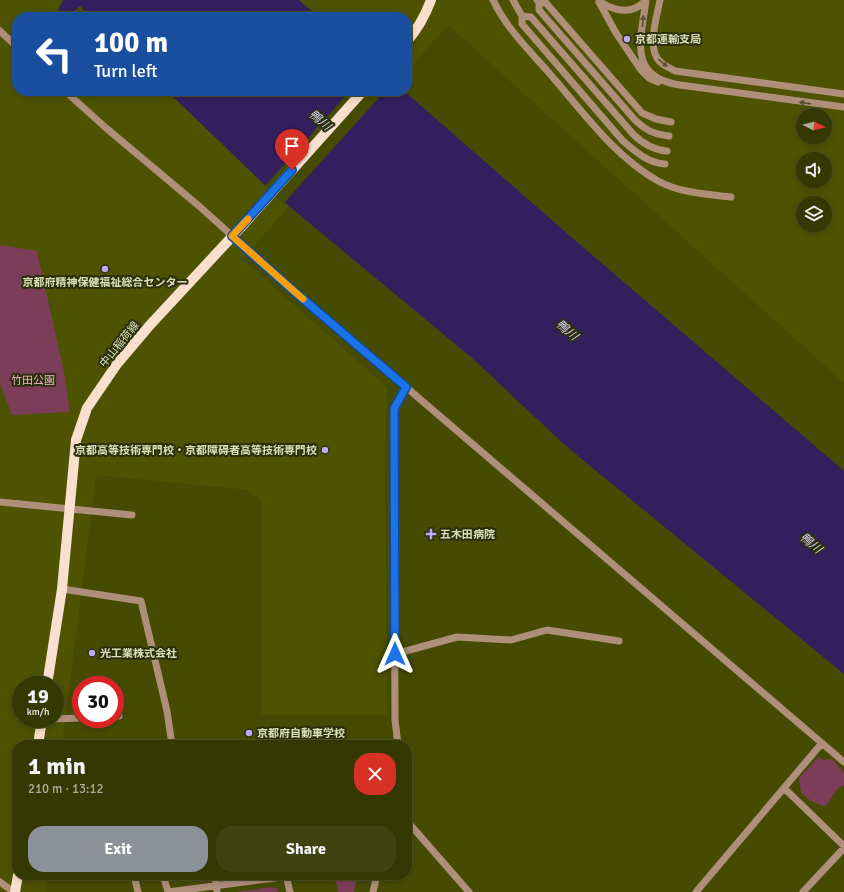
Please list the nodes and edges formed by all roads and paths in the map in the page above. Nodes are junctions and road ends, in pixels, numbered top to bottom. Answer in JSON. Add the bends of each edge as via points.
{"nodes":[{"id":1,"x":432,"y":0,"type":"edge"},
{"id":2,"x":493,"y":0,"type":"edge"},
{"id":3,"x":513,"y":0,"type":"edge"},
{"id":4,"x":660,"y":0,"type":"edge"},
{"id":5,"x":538,"y":1,"type":"edge"},
{"id":6,"x":598,"y":1,"type":"edge"},
{"id":7,"x":646,"y":1,"type":"edge"},
{"id":8,"x":522,"y":16,"type":"junction"},
{"id":9,"x":0,"y":31,"type":"edge"},
{"id":10,"x":412,"y":36,"type":"edge"},
{"id":11,"x":12,"y":42,"type":"edge"},
{"id":12,"x":668,"y":83,"type":"junction"},
{"id":13,"x":844,"y":94,"type":"edge"},
{"id":14,"x":71,"y":96,"type":"edge"},
{"id":15,"x":358,"y":96,"type":"edge"},
{"id":16,"x":844,"y":107,"type":"edge"},
{"id":17,"x":671,"y":122,"type":"dead end"},
{"id":18,"x":669,"y":136,"type":"dead end"},
{"id":19,"x":667,"y":151,"type":"dead end"},
{"id":20,"x":665,"y":164,"type":"dead end"},
{"id":21,"x":731,"y":197,"type":"dead end"},
{"id":22,"x":232,"y":236,"type":"junction"},
{"id":23,"x":406,"y":387,"type":"junction"},
{"id":24,"x":0,"y":502,"type":"edge"},
{"id":25,"x":69,"y":508,"type":"junction"},
{"id":26,"x":132,"y":515,"type":"dead end"},
{"id":27,"x":62,"y":590,"type":"junction"},
{"id":28,"x":619,"y":641,"type":"dead end"},
{"id":29,"x":395,"y":654,"type":"junction"},
{"id":30,"x":48,"y":676,"type":"edge"},
{"id":31,"x":41,"y":728,"type":"edge"},
{"id":32,"x":39,"y":740,"type":"edge"},
{"id":33,"x":171,"y":740,"type":"edge"},
{"id":34,"x":397,"y":740,"type":"edge"},
{"id":35,"x":822,"y":743,"type":"junction"},
{"id":36,"x":844,"y":762,"type":"edge"},
{"id":37,"x":784,"y":788,"type":"junction"},
{"id":38,"x":412,"y":827,"type":"edge"},
{"id":39,"x":844,"y":847,"type":"edge"},
{"id":40,"x":17,"y":880,"type":"edge"},
{"id":41,"x":135,"y":880,"type":"edge"},
{"id":42,"x":164,"y":880,"type":"edge"},
{"id":43,"x":235,"y":880,"type":"edge"},
{"id":44,"x":248,"y":880,"type":"edge"},
{"id":45,"x":287,"y":880,"type":"edge"},
{"id":46,"x":376,"y":880,"type":"edge"},
{"id":47,"x":0,"y":882,"type":"edge"},
{"id":48,"x":235,"y":883,"type":"junction"},
{"id":49,"x":216,"y":889,"type":"edge"},
{"id":50,"x":15,"y":892,"type":"edge"},
{"id":51,"x":138,"y":892,"type":"edge"},
{"id":52,"x":168,"y":892,"type":"edge"},
{"id":53,"x":290,"y":892,"type":"edge"},
{"id":54,"x":373,"y":892,"type":"edge"},
{"id":55,"x":469,"y":892,"type":"edge"},
{"id":56,"x":696,"y":892,"type":"edge"},
{"id":57,"x":803,"y":892,"type":"edge"}],
"edges":[{"from":1,"to":10,"type":"main road","via":[[424,19]]},
{"from":2,"to":21,"type":"street","via":[[499,13],[541,64],[615,148],[636,166],[659,182],[686,192]]},
{"from":3,"to":8,"type":"street"},
{"from":4,"to":13,"type":"street","one_way":true,"via":[[653,44],[656,57],[664,65],[676,70]]},
{"from":5,"to":17,"type":"street","via":[[546,3],[642,113]]},
{"from":5,"to":18,"type":"street","via":[[539,10],[635,120],[654,134]]},
{"from":6,"to":7,"type":"street","via":[[611,9],[624,10],[641,6]]},
{"from":6,"to":12,"type":"street","via":[[641,70],[649,78]]},
{"from":12,"to":7,"type":"street","one_way":true,"via":[[653,76],[640,54]]},
{"from":8,"to":19,"type":"street","via":[[531,17],[633,134],[648,146]]},
{"from":8,"to":20,"type":"street","via":[[522,24],[623,141],[646,159]]},
{"from":9,"to":11,"type":"street"},
{"from":16,"to":12,"type":"street","one_way":true},
{"from":14,"to":22,"type":"street"},
{"from":15,"to":22,"type":"main road","name":"中山稲荷線"},
{"from":22,"to":23,"type":"street"},
{"from":22,"to":25,"type":"main road","name":"中山稲荷線","via":[[117,364],[87,408],[76,440]]},
{"from":23,"to":29,"type":"street","via":[[394,409]]},
{"from":23,"to":35,"type":"street"},
{"from":24,"to":25,"type":"street"},
{"from":25,"to":26,"type":"street"},
{"from":25,"to":27,"type":"main road","name":"中山稲荷線"},
{"from":27,"to":30,"type":"main road","name":"中山稲荷線"},
{"from":27,"to":33,"type":"street","via":[[141,601],[167,711]]},
{"from":28,"to":29,"type":"street","via":[[547,630],[511,640],[457,637]]},
{"from":29,"to":34,"type":"street"},
{"from":31,"to":32,"type":"main road"},
{"from":35,"to":36,"type":"street"},
{"from":35,"to":37,"type":"street"},
{"from":37,"to":39,"type":"street"},
{"from":37,"to":56,"type":"street"},
{"from":38,"to":55,"type":"street"},
{"from":39,"to":57,"type":"street"},
{"from":40,"to":50,"type":"main road"},
{"from":41,"to":51,"type":"street"},
{"from":42,"to":52,"type":"street"},
{"from":43,"to":48,"type":"street"},
{"from":44,"to":48,"type":"street"},
{"from":45,"to":53,"type":"street"},
{"from":46,"to":54,"type":"street"},
{"from":47,"to":50,"type":"street"},
{"from":48,"to":49,"type":"street"},
{"from":49,"to":52,"type":"street"}]}
